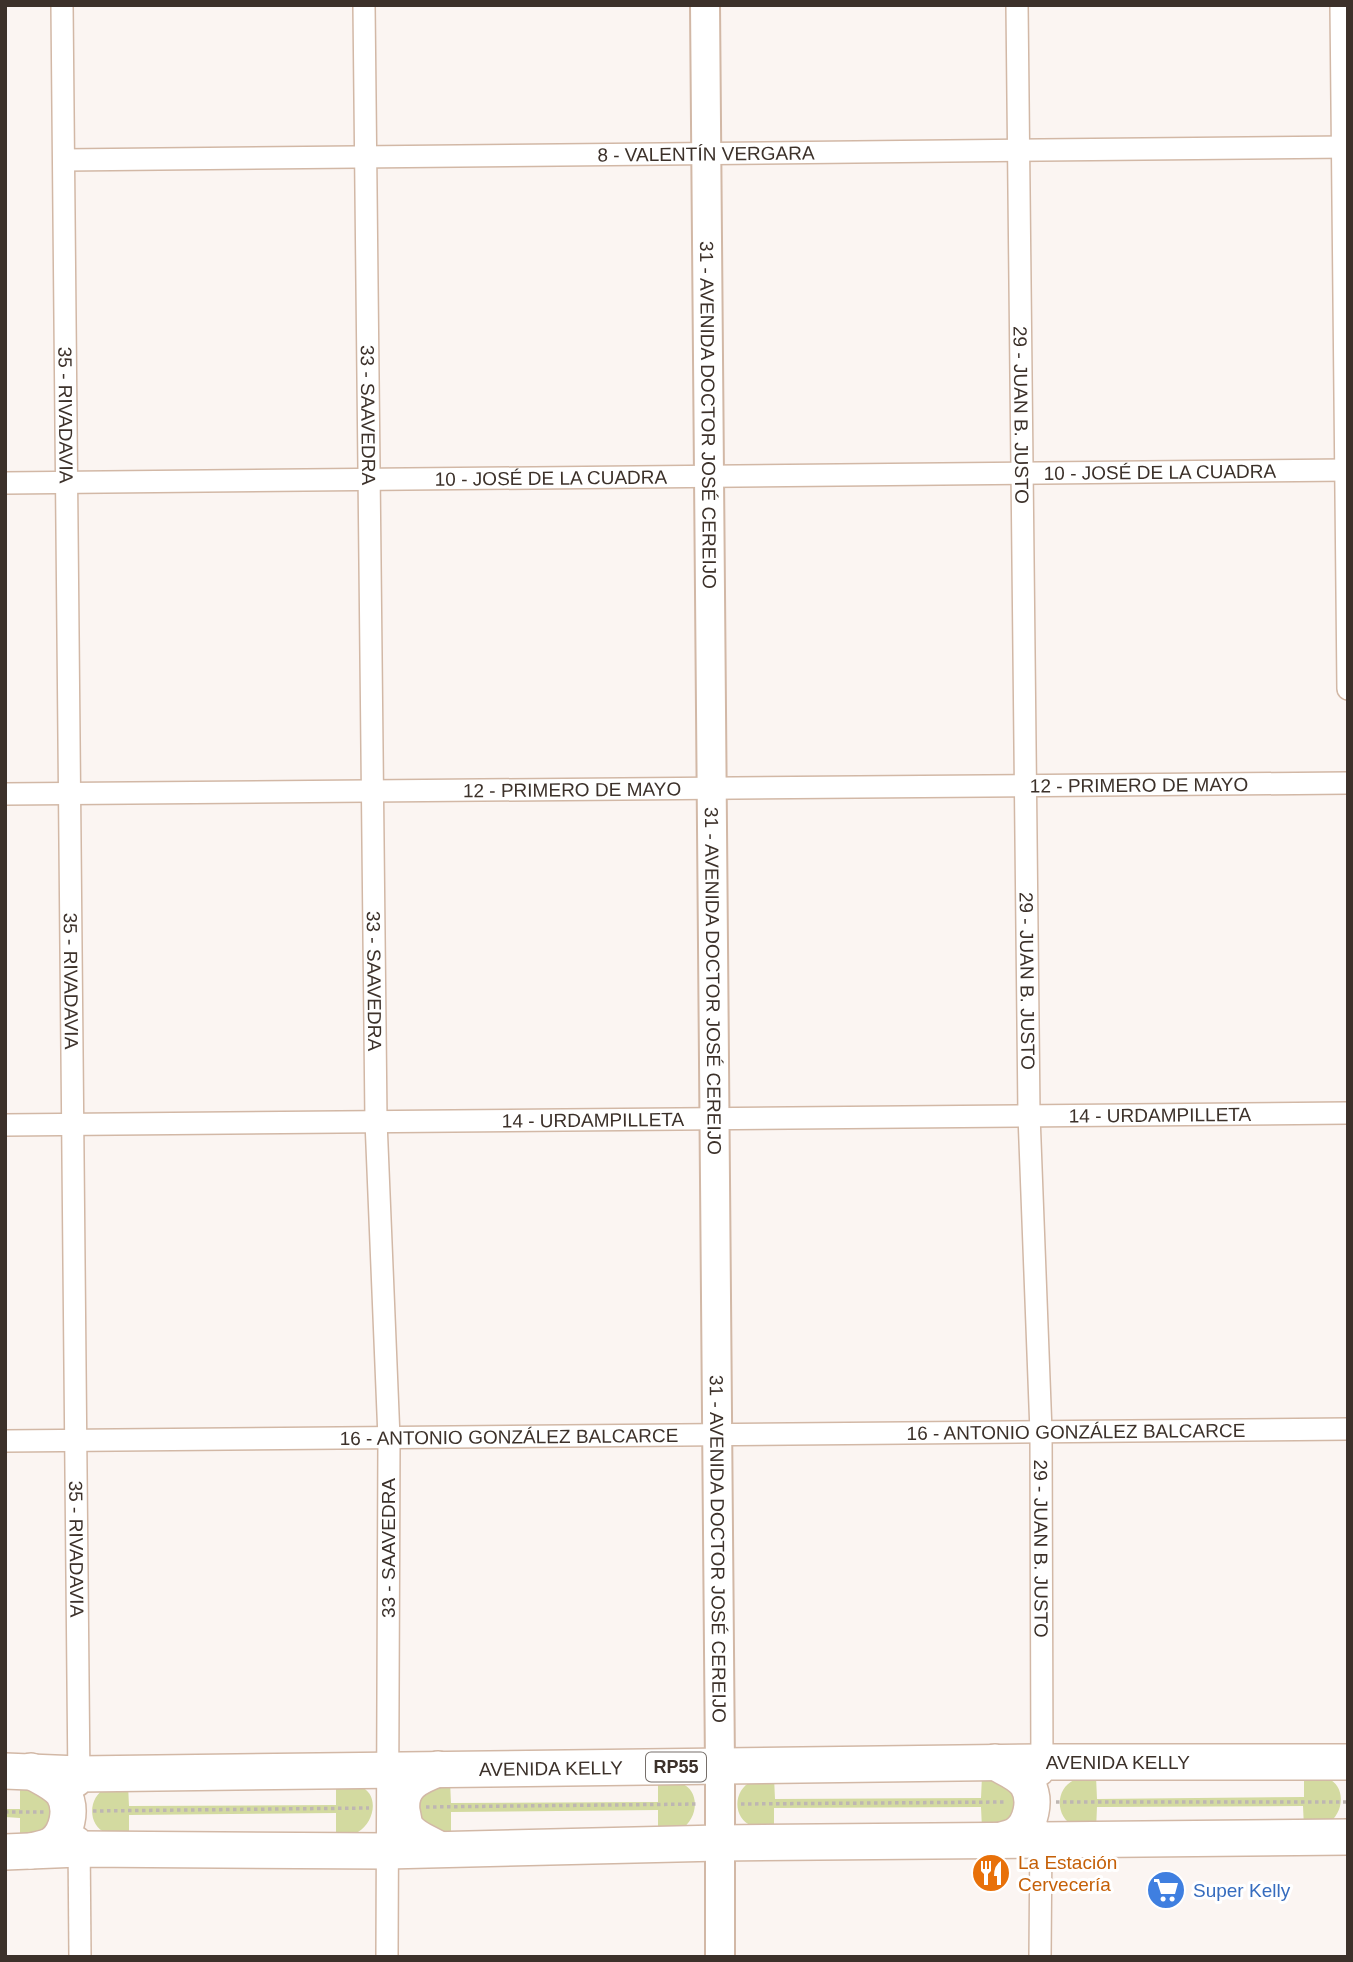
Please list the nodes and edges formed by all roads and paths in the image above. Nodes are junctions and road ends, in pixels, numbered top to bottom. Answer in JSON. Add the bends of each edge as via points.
{"nodes":[{"id":1,"x":62,"y":5,"type":"edge"},
{"id":2,"x":364,"y":5,"type":"edge"},
{"id":3,"x":705,"y":5,"type":"edge"},
{"id":4,"x":1017,"y":5,"type":"edge"},
{"id":5,"x":1341,"y":5,"type":"edge"},
{"id":6,"x":1345,"y":146,"type":"edge"},
{"id":7,"x":1018,"y":150,"type":"junction"},
{"id":8,"x":706,"y":153,"type":"junction"},
{"id":9,"x":365,"y":157,"type":"junction"},
{"id":10,"x":64,"y":160,"type":"junction"},
{"id":11,"x":1347,"y":470,"type":"edge"},
{"id":12,"x":1021,"y":473,"type":"junction"},
{"id":13,"x":708,"y":476,"type":"junction"},
{"id":14,"x":368,"y":480,"type":"junction"},
{"id":15,"x":67,"y":482,"type":"junction"},
{"id":16,"x":5,"y":483,"type":"edge"},
{"id":17,"x":1348,"y":688,"type":"edge"},
{"id":18,"x":1348,"y":783,"type":"edge"},
{"id":19,"x":1024,"y":786,"type":"junction"},
{"id":20,"x":710,"y":788,"type":"junction"},
{"id":21,"x":371,"y":791,"type":"junction"},
{"id":22,"x":70,"y":793,"type":"junction"},
{"id":23,"x":5,"y":794,"type":"edge"},
{"id":24,"x":1348,"y":1112,"type":"edge"},
{"id":25,"x":1029,"y":1115,"type":"junction"},
{"id":26,"x":713,"y":1119,"type":"junction"},
{"id":27,"x":376,"y":1121,"type":"junction"},
{"id":28,"x":72,"y":1124,"type":"junction"},
{"id":29,"x":5,"y":1125,"type":"edge"},
{"id":30,"x":1348,"y":1429,"type":"edge"},
{"id":31,"x":1041,"y":1432,"type":"junction"},
{"id":32,"x":716,"y":1435,"type":"junction"},
{"id":33,"x":389,"y":1438,"type":"junction"},
{"id":34,"x":75,"y":1440,"type":"junction"},
{"id":35,"x":5,"y":1441,"type":"edge"},
{"id":36,"x":995,"y":1762,"type":"junction"},
{"id":37,"x":1042,"y":1762,"type":"junction"},
{"id":38,"x":1348,"y":1762,"type":"edge"},
{"id":39,"x":720,"y":1767,"type":"junction"},
{"id":40,"x":438,"y":1769,"type":"junction"},
{"id":41,"x":388,"y":1770,"type":"junction"},
{"id":42,"x":18,"y":1771,"type":"edge"},
{"id":43,"x":79,"y":1774,"type":"junction"},
{"id":44,"x":1037,"y":1802,"type":"junction"},
{"id":45,"x":1348,"y":1802,"type":"edge"},
{"id":46,"x":719,"y":1804,"type":"junction"},
{"id":47,"x":395,"y":1807,"type":"junction"},
{"id":48,"x":5,"y":1812,"type":"edge"},
{"id":49,"x":73,"y":1812,"type":"junction"},
{"id":50,"x":1348,"y":1837,"type":"edge"},
{"id":51,"x":1041,"y":1841,"type":"junction"},
{"id":52,"x":995,"y":1842,"type":"junction"},
{"id":53,"x":719,"y":1843,"type":"junction"},
{"id":54,"x":79,"y":1849,"type":"junction"},
{"id":55,"x":439,"y":1849,"type":"junction"},
{"id":56,"x":18,"y":1851,"type":"edge"},
{"id":57,"x":387,"y":1851,"type":"junction"},
{"id":58,"x":80,"y":1957,"type":"edge"},
{"id":59,"x":387,"y":1957,"type":"edge"},
{"id":60,"x":720,"y":1957,"type":"edge"},
{"id":61,"x":1040,"y":1957,"type":"edge"}],
"edges":[{"from":1,"to":10,"type":"street","name":"35 - RIVADAVIA"},
{"from":2,"to":9,"type":"street","name":"33 - SAAVEDRA"},
{"from":3,"to":8,"type":"street","name":"31 - AVENIDA DOCTOR JOSÉ CEREIJO"},
{"from":4,"to":7,"type":"street","name":"29 - JUAN B. JUSTO"},
{"from":5,"to":6,"type":"street"},
{"from":6,"to":7,"type":"street","name":"8 - VALENTÍN VERGARA"},
{"from":6,"to":11,"type":"street"},
{"from":7,"to":8,"type":"street","name":"8 - VALENTÍN VERGARA"},
{"from":7,"to":12,"type":"street","name":"29 - JUAN B. JUSTO"},
{"from":8,"to":9,"type":"street","name":"8 - VALENTÍN VERGARA"},
{"from":8,"to":13,"type":"street","name":"31 - AVENIDA DOCTOR JOSÉ CEREIJO"},
{"from":9,"to":10,"type":"street","name":"8 - VALENTÍN VERGARA"},
{"from":9,"to":14,"type":"street","name":"33 - SAAVEDRA"},
{"from":10,"to":15,"type":"street","name":"35 - RIVADAVIA"},
{"from":11,"to":12,"type":"street","name":"10 - JOSÉ DE LA CUADRA"},
{"from":11,"to":17,"type":"street"},
{"from":12,"to":13,"type":"street","name":"10 - JOSÉ DE LA CUADRA"},
{"from":12,"to":19,"type":"street","name":"29 - JUAN B. JUSTO"},
{"from":13,"to":14,"type":"street","name":"10 - JOSÉ DE LA CUADRA"},
{"from":13,"to":20,"type":"street","name":"31 - AVENIDA DOCTOR JOSÉ CEREIJO"},
{"from":14,"to":15,"type":"street","name":"10 - JOSÉ DE LA CUADRA"},
{"from":14,"to":21,"type":"street","name":"33 - SAAVEDRA"},
{"from":15,"to":16,"type":"street","name":"10 - JOSÉ DE LA CUADRA"},
{"from":15,"to":22,"type":"street","name":"35 - RIVADAVIA"},
{"from":18,"to":19,"type":"street","name":"12 - PRIMERO DE MAYO"},
{"from":19,"to":20,"type":"street","name":"12 - PRIMERO DE MAYO"},
{"from":19,"to":25,"type":"street","name":"29 - JUAN B. JUSTO"},
{"from":20,"to":21,"type":"street","name":"12 - PRIMERO DE MAYO"},
{"from":20,"to":26,"type":"street","name":"31 - AVENIDA DOCTOR JOSÉ CEREIJO"},
{"from":21,"to":22,"type":"street","name":"12 - PRIMERO DE MAYO"},
{"from":21,"to":27,"type":"street","name":"33 - SAAVEDRA"},
{"from":22,"to":23,"type":"street","name":"12 - PRIMERO DE MAYO"},
{"from":22,"to":28,"type":"street","name":"35 - RIVADAVIA"},
{"from":24,"to":25,"type":"street","name":"14 - URDAMPILLETA"},
{"from":25,"to":26,"type":"street","name":"14 - URDAMPILLETA"},
{"from":25,"to":31,"type":"street","name":"29 - JUAN B. JUSTO"},
{"from":26,"to":27,"type":"street","name":"14 - URDAMPILLETA"},
{"from":26,"to":32,"type":"street","name":"31 - AVENIDA DOCTOR JOSÉ CEREIJO"},
{"from":27,"to":28,"type":"street","name":"14 - URDAMPILLETA"},
{"from":27,"to":33,"type":"street","name":"33 - SAAVEDRA"},
{"from":28,"to":29,"type":"street","name":"14 - URDAMPILLETA"},
{"from":28,"to":34,"type":"street","name":"35 - RIVADAVIA"},
{"from":30,"to":31,"type":"street","name":"16 - ANTONIO GONZÁLEZ BALCARCE"},
{"from":31,"to":32,"type":"street","name":"16 - ANTONIO GONZÁLEZ BALCARCE"},
{"from":31,"to":37,"type":"street","name":"29 - JUAN B. JUSTO"},
{"from":32,"to":33,"type":"street","name":"16 - ANTONIO GONZÁLEZ BALCARCE"},
{"from":32,"to":39,"type":"street","name":"31 - AVENIDA DOCTOR JOSÉ CEREIJO"},
{"from":33,"to":34,"type":"street","name":"16 - ANTONIO GONZÁLEZ BALCARCE"},
{"from":33,"to":41,"type":"street","name":"33 - SAAVEDRA"},
{"from":34,"to":35,"type":"street","name":"16 - ANTONIO GONZÁLEZ BALCARCE"},
{"from":34,"to":43,"type":"street","name":"35 - RIVADAVIA"},
{"from":36,"to":37,"type":"main road","name":"AVENIDA KELLY","number":"RP55"},
{"from":36,"to":39,"type":"main road","name":"AVENIDA KELLY","number":"RP55"},
{"from":36,"to":44,"type":"main road","via":[[1028,1785]]},
{"from":37,"to":38,"type":"main road","name":"AVENIDA KELLY","number":"RP55"},
{"from":37,"to":44,"type":"street","name":"29 - JUAN B. JUSTO"},
{"from":39,"to":40,"type":"main road","name":"AVENIDA KELLY","number":"RP55"},
{"from":39,"to":46,"type":"street","name":"31 - AVENIDA DOCTOR JOSÉ CEREIJO"},
{"from":40,"to":41,"type":"main road","name":"AVENIDA KELLY","number":"RP55"},
{"from":40,"to":47,"type":"main road","via":[[417,1776]]},
{"from":41,"to":43,"type":"main road","name":"AVENIDA KELLY","number":"RP55"},
{"from":41,"to":47,"type":"street","name":"33 - SAAVEDRA"},
{"from":42,"to":43,"type":"main road","name":"AVENIDA KELLY","number":"RP55"},
{"from":42,"to":49,"type":"main road","via":[[50,1782],[64,1794]]},
{"from":43,"to":49,"type":"street","name":"35 - RIVADAVIA"},
{"from":44,"to":45,"type":"path"},
{"from":44,"to":46,"type":"path"},
{"from":44,"to":51,"type":"street","name":"29 - JUAN B. JUSTO"},
{"from":44,"to":52,"type":"main road","via":[[1030,1822],[1016,1835]]},
{"from":46,"to":47,"type":"path"},
{"from":46,"to":53,"type":"street","name":"31 - AVENIDA DOCTOR JOSÉ CEREIJO"},
{"from":47,"to":49,"type":"path"},
{"from":47,"to":55,"type":"main road","via":[[406,1827]]},
{"from":47,"to":57,"type":"street","name":"33 - SAAVEDRA"},
{"from":48,"to":49,"type":"path"},
{"from":49,"to":54,"type":"street","name":"35 - RIVADAVIA"},
{"from":49,"to":56,"type":"main road","via":[[65,1831],[52,1844]]},
{"from":50,"to":51,"type":"main road"},
{"from":51,"to":52,"type":"main road"},
{"from":51,"to":61,"type":"street","name":"29 - JUAN B. JUSTO"},
{"from":52,"to":53,"type":"main road"},
{"from":53,"to":55,"type":"main road"},
{"from":53,"to":60,"type":"street","name":"31 - AVENIDA DOCTOR JOSÉ CEREIJO"},
{"from":54,"to":56,"type":"main road"},
{"from":54,"to":57,"type":"main road"},
{"from":54,"to":58,"type":"street","name":"35 - RIVADAVIA"},
{"from":55,"to":57,"type":"main road"},
{"from":57,"to":59,"type":"street","name":"33 - SAAVEDRA"}]}
